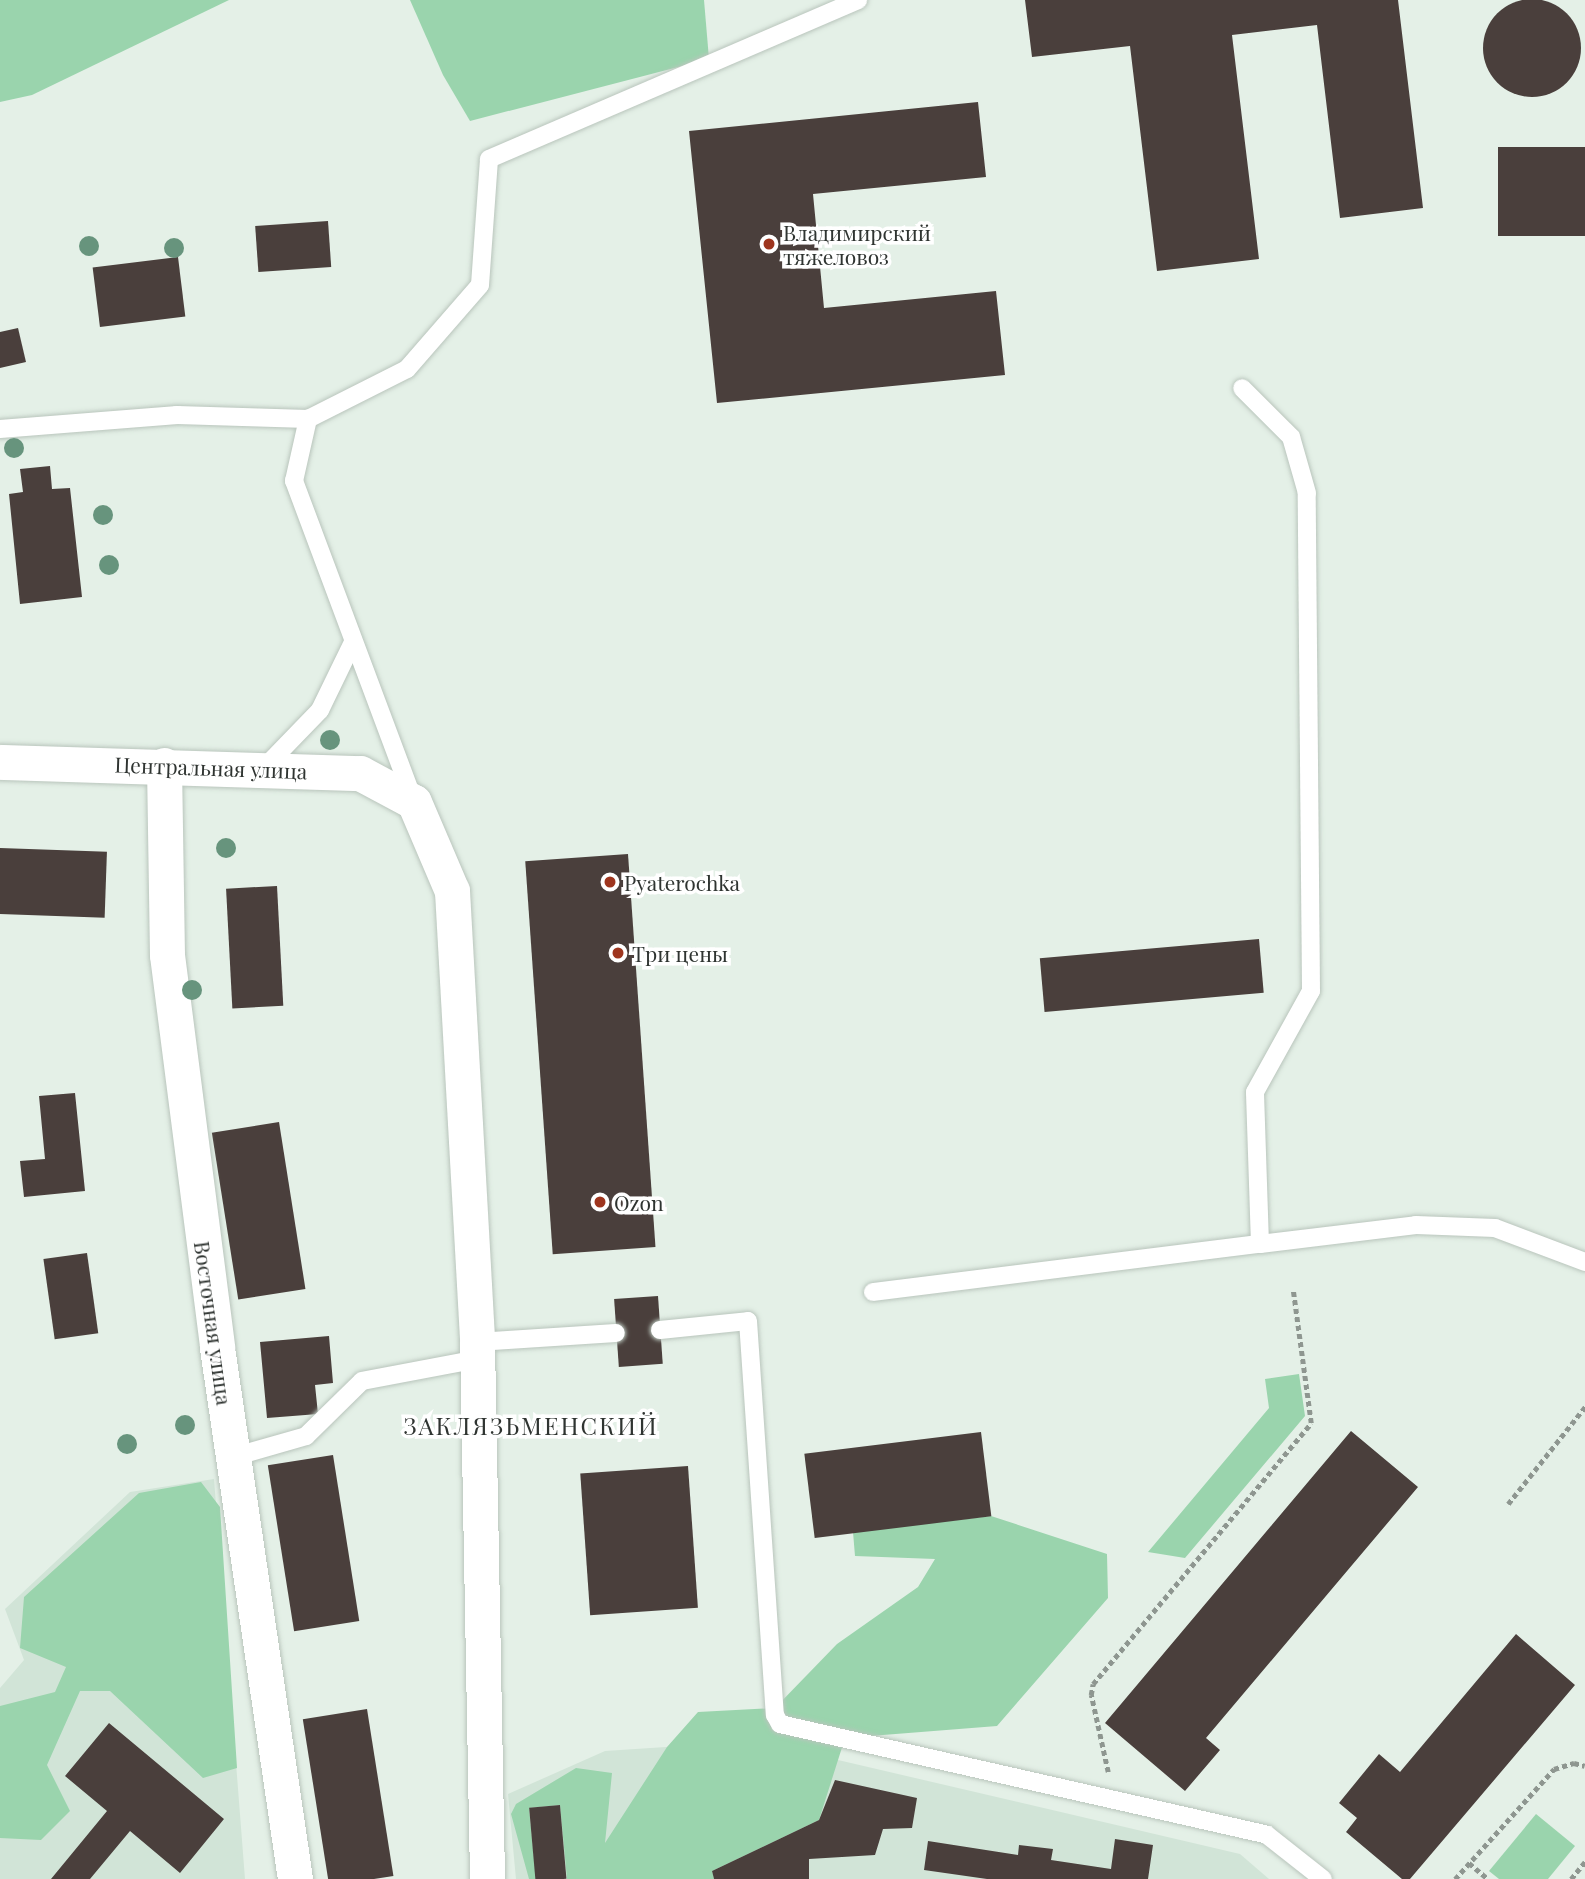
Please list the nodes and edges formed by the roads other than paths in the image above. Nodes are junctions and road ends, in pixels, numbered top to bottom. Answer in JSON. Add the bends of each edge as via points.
{"nodes":[{"id":1,"x":858,"y":0,"type":"edge"},
{"id":2,"x":1242,"y":388,"type":"dead end"},
{"id":3,"x":308,"y":419,"type":"junction"},
{"id":4,"x":0,"y":429,"type":"edge"},
{"id":5,"x":352,"y":644,"type":"junction"},
{"id":6,"x":0,"y":762,"type":"edge"},
{"id":7,"x":164,"y":765,"type":"junction"},
{"id":8,"x":265,"y":767,"type":"junction"},
{"id":9,"x":414,"y":802,"type":"junction"},
{"id":10,"x":1260,"y":1244,"type":"junction"},
{"id":11,"x":1585,"y":1262,"type":"edge"},
{"id":12,"x":873,"y":1292,"type":"dead end"},
{"id":13,"x":660,"y":1330,"type":"dead end"},
{"id":14,"x":616,"y":1333,"type":"dead end"},
{"id":15,"x":478,"y":1350,"type":"junction"},
{"id":16,"x":233,"y":1457,"type":"junction"},
{"id":17,"x":295,"y":1879,"type":"edge"},
{"id":18,"x":487,"y":1879,"type":"edge"},
{"id":19,"x":1324,"y":1879,"type":"edge"}],
"edges":[{"from":1,"to":3,"type":"lane","via":[[489,159],[480,285],[407,369]]},
{"from":2,"to":10,"type":"lane","via":[[1291,437],[1307,493],[1311,991],[1255,1092]]},
{"from":3,"to":4,"type":"lane","via":[[177,415]]},
{"from":3,"to":5,"type":"lane","via":[[294,481]]},
{"from":5,"to":8,"type":"lane","via":[[320,710]]},
{"from":5,"to":9,"type":"lane"},
{"from":6,"to":7,"type":"street","name":"Центральная улица"},
{"from":7,"to":8,"type":"street","name":"Центральная улица"},
{"from":7,"to":16,"type":"street","name":"Восточная улица","via":[[167,955]]},
{"from":8,"to":9,"type":"street","name":"Центральная улица","via":[[360,773]]},
{"from":9,"to":15,"type":"street","via":[[452,891]]},
{"from":10,"to":11,"type":"lane","via":[[1416,1225],[1495,1228]]},
{"from":10,"to":12,"type":"lane"},
{"from":13,"to":19,"type":"lane","via":[[748,1321],[775,1715],[780,1724],[1268,1835]]},
{"from":14,"to":15,"type":"lane"},
{"from":15,"to":16,"type":"lane","via":[[362,1381],[306,1436]]},
{"from":15,"to":18,"type":"street"},
{"from":16,"to":17,"type":"street","name":"Восточная улица"}]}
